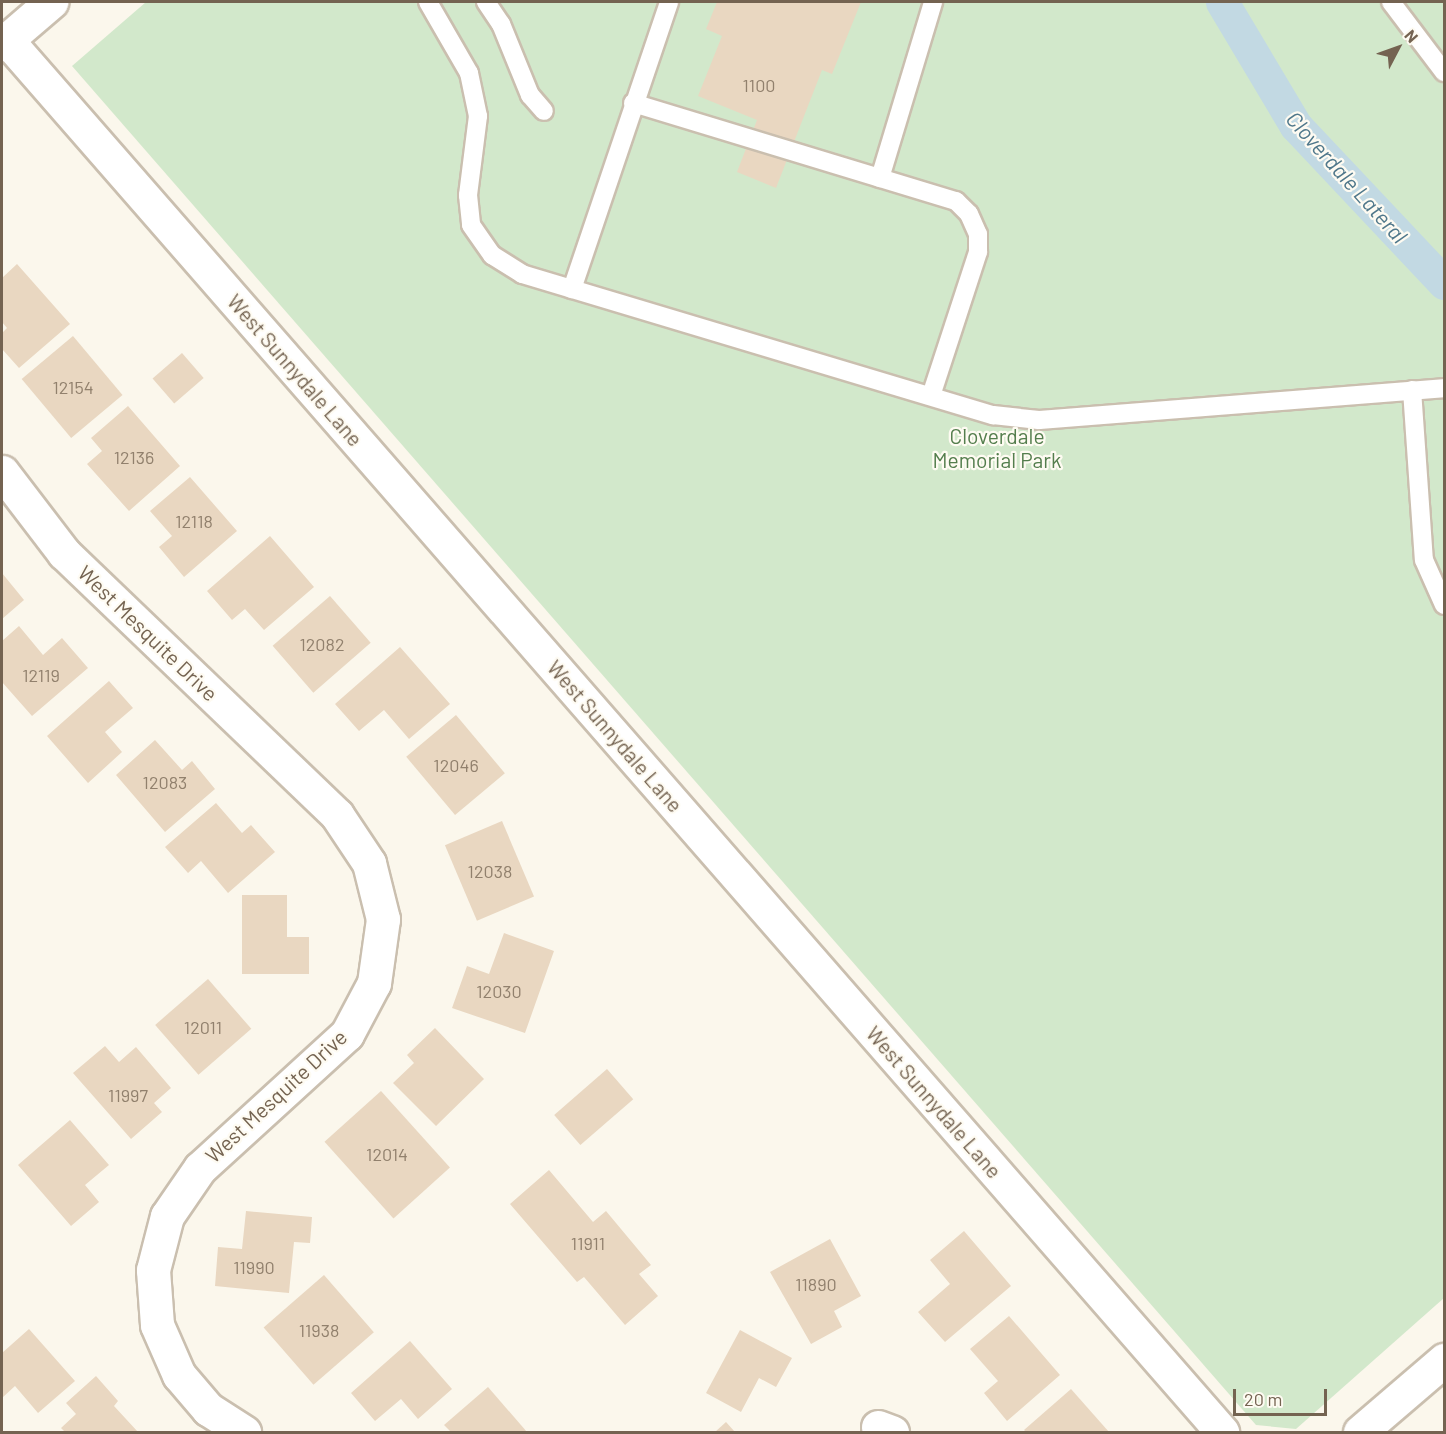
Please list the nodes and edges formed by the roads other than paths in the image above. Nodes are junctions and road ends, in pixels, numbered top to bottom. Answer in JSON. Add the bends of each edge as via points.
{"nodes":[{"id":1,"x":51,"y":2,"type":"edge"},
{"id":2,"x":428,"y":2,"type":"edge"},
{"id":3,"x":486,"y":2,"type":"edge"},
{"id":4,"x":669,"y":2,"type":"edge"},
{"id":5,"x":933,"y":2,"type":"edge"},
{"id":6,"x":1390,"y":2,"type":"edge"},
{"id":7,"x":4,"y":42,"type":"edge"},
{"id":8,"x":1444,"y":72,"type":"edge"},
{"id":9,"x":633,"y":103,"type":"junction"},
{"id":10,"x":544,"y":111,"type":"dead end"},
{"id":11,"x":880,"y":178,"type":"junction"},
{"id":12,"x":572,"y":289,"type":"junction"},
{"id":13,"x":1444,"y":388,"type":"edge"},
{"id":14,"x":1412,"y":390,"type":"junction"},
{"id":15,"x":931,"y":396,"type":"junction"},
{"id":16,"x":2,"y":472,"type":"edge"},
{"id":17,"x":1444,"y":605,"type":"edge"},
{"id":18,"x":1444,"y":1360,"type":"edge"},
{"id":19,"x":244,"y":1432,"type":"edge"},
{"id":20,"x":1222,"y":1432,"type":"edge"},
{"id":21,"x":1360,"y":1432,"type":"edge"}],
"edges":[{"from":1,"to":7,"type":"street"},
{"from":2,"to":12,"type":"lane","via":[[469,73],[478,116],[468,195],[471,225],[492,255],[522,274]]},
{"from":3,"to":10,"type":"lane","via":[[501,24],[530,94]]},
{"from":4,"to":9,"type":"lane"},
{"from":5,"to":11,"type":"lane"},
{"from":6,"to":8,"type":"lane"},
{"from":7,"to":20,"type":"street","name":"West Sunnydale Lane"},
{"from":9,"to":11,"type":"lane"},
{"from":9,"to":12,"type":"lane"},
{"from":11,"to":15,"type":"lane","via":[[956,201],[969,214],[978,234],[978,252]]},
{"from":12,"to":15,"type":"lane"},
{"from":13,"to":14,"type":"lane"},
{"from":14,"to":15,"type":"lane","via":[[1039,420],[993,415]]},
{"from":14,"to":17,"type":"lane","via":[[1424,560]]},
{"from":16,"to":19,"type":"street","name":"West Mesquite Drive","via":[[64,553],[337,815],[369,863],[372,874],[383,919],[374,983],[347,1034],[200,1168],[167,1216],[153,1270],[157,1325],[179,1375],[208,1409]]},
{"from":18,"to":21,"type":"street"}]}
